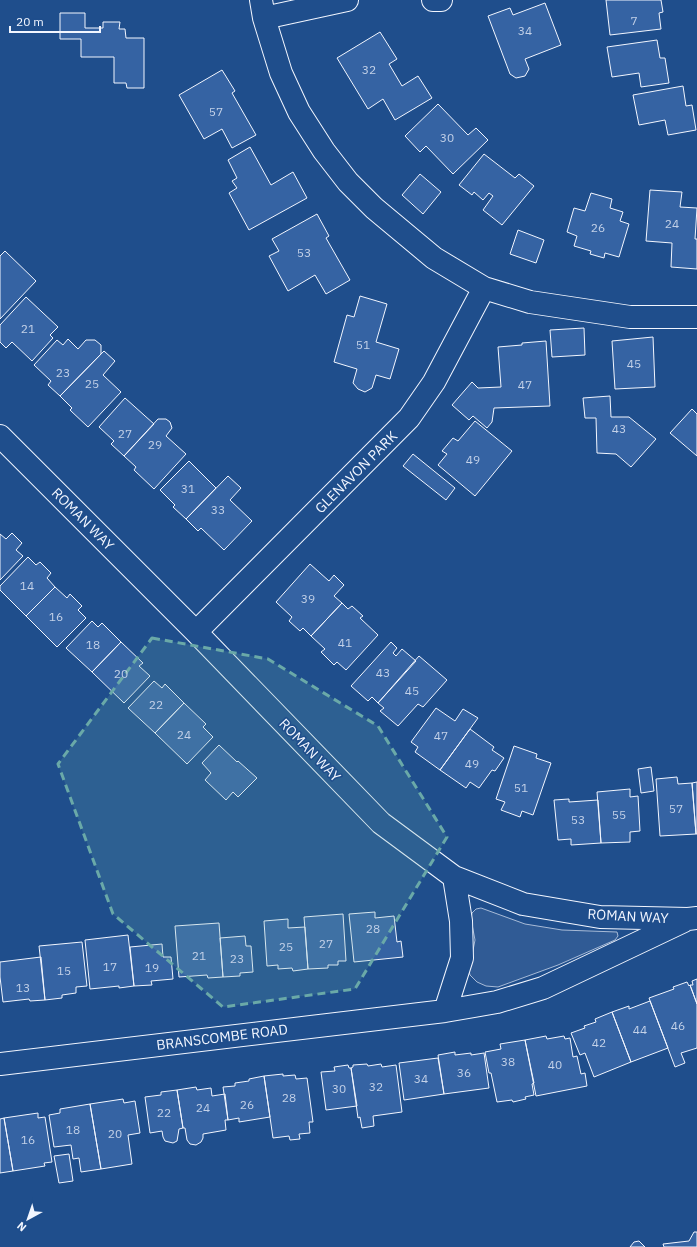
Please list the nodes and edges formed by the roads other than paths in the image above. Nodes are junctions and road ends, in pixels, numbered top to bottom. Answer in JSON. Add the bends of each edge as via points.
{"nodes":[{"id":1,"x":347,"y":0,"type":"edge"},
{"id":2,"x":433,"y":0,"type":"edge"},
{"id":3,"x":441,"y":0,"type":"edge"},
{"id":4,"x":263,"y":9,"type":"edge"},
{"id":5,"x":484,"y":288,"type":"junction"},
{"id":6,"x":697,"y":317,"type":"edge"},
{"id":7,"x":0,"y":436,"type":"edge"},
{"id":8,"x":196,"y":632,"type":"junction"},
{"id":9,"x":454,"y":877,"type":"junction"},
{"id":10,"x":693,"y":918,"type":"edge"},
{"id":11,"x":445,"y":1011,"type":"junction"},
{"id":12,"x":0,"y":1064,"type":"edge"}],
"edges":[{"from":1,"to":4,"type":"street"},
{"from":2,"to":3,"type":"street"},
{"from":4,"to":5,"type":"street","via":[[281,73],[299,112],[348,182],[374,208],[434,258]]},
{"from":5,"to":6,"type":"street","via":[[530,302],[630,317]]},
{"from":5,"to":8,"type":"street","name":"GLENAVON PARK","via":[[434,382],[409,418]]},
{"from":7,"to":8,"type":"street","name":"ROMAN WAY"},
{"from":8,"to":9,"type":"street","name":"ROMAN WAY","via":[[381,823]]},
{"from":9,"to":10,"type":"street","name":"ROMAN WAY","via":[[523,904],[600,917]]},
{"from":9,"to":11,"type":"street","via":[[461,921],[462,958]]},
{"from":10,"to":11,"type":"street","name":"BRANSCOMBE ROAD","via":[[543,988],[497,1002]]},
{"from":11,"to":12,"type":"street","name":"BRANSCOMBE ROAD"}]}
